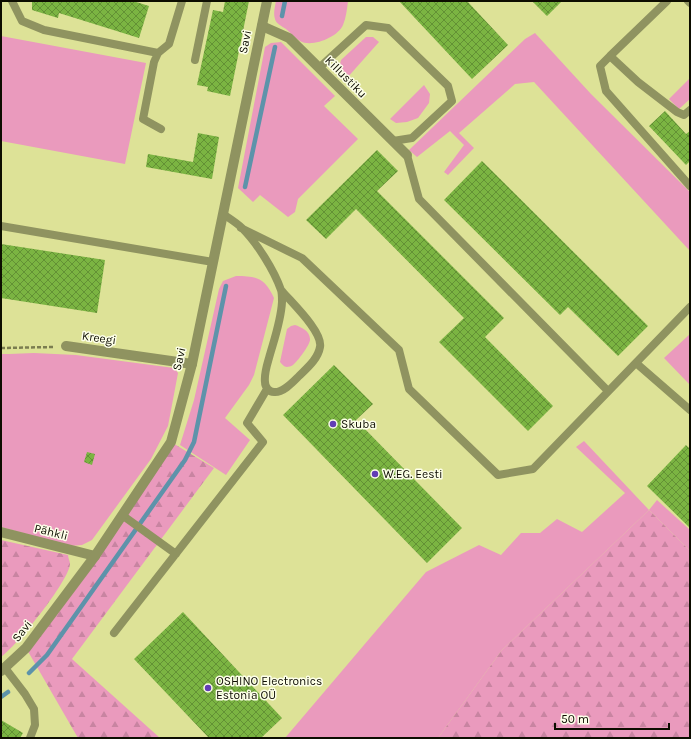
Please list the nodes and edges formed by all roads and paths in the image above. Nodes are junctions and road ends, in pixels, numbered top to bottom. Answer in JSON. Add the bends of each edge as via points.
{"nodes":[{"id":1,"x":12,"y":1,"type":"edge"},
{"id":2,"x":182,"y":1,"type":"edge"},
{"id":3,"x":207,"y":1,"type":"edge"},
{"id":4,"x":267,"y":1,"type":"edge"},
{"id":5,"x":667,"y":1,"type":"edge"},
{"id":6,"x":262,"y":26,"type":"junction"},
{"id":7,"x":158,"y":53,"type":"junction"},
{"id":8,"x":610,"y":56,"type":"junction"},
{"id":9,"x":195,"y":60,"type":"dead end"},
{"id":10,"x":319,"y":68,"type":"junction"},
{"id":11,"x":690,"y":110,"type":"edge"},
{"id":12,"x":161,"y":129,"type":"dead end"},
{"id":13,"x":393,"y":142,"type":"junction"},
{"id":14,"x":407,"y":155,"type":"joint"},
{"id":15,"x":690,"y":186,"type":"edge"},
{"id":16,"x":223,"y":214,"type":"junction"},
{"id":17,"x":1,"y":226,"type":"edge"},
{"id":18,"x":242,"y":228,"type":"junction"},
{"id":19,"x":213,"y":262,"type":"junction"},
{"id":20,"x":282,"y":291,"type":"junction"},
{"id":21,"x":690,"y":307,"type":"edge"},
{"id":22,"x":66,"y":346,"type":"joint"},
{"id":23,"x":1,"y":348,"type":"edge"},
{"id":24,"x":636,"y":363,"type":"junction"},
{"id":25,"x":192,"y":364,"type":"junction"},
{"id":26,"x":267,"y":389,"type":"junction"},
{"id":27,"x":608,"y":391,"type":"junction"},
{"id":28,"x":690,"y":410,"type":"edge"},
{"id":29,"x":122,"y":515,"type":"junction"},
{"id":30,"x":1,"y":532,"type":"edge"},
{"id":31,"x":176,"y":554,"type":"junction"},
{"id":32,"x":95,"y":556,"type":"junction"},
{"id":33,"x":114,"y":633,"type":"dead end"},
{"id":34,"x":3,"y":669,"type":"edge"},
{"id":35,"x":30,"y":738,"type":"edge"}],
"edges":[{"from":1,"to":7,"type":"lane","via":[[22,21],[44,30]]},
{"from":2,"to":7,"type":"lane","via":[[169,44]]},
{"from":3,"to":9,"type":"lane"},
{"from":4,"to":6,"type":"street","name":"Savi"},
{"from":5,"to":8,"type":"lane"},
{"from":6,"to":10,"type":"street","name":"Killustiku","via":[[289,38]]},
{"from":6,"to":16,"type":"street","name":"Savi"},
{"from":7,"to":12,"type":"lane","via":[[143,118]]},
{"from":8,"to":11,"type":"lane","via":[[677,112],[684,115]]},
{"from":8,"to":15,"type":"lane","via":[[600,66],[606,91]]},
{"from":10,"to":13,"type":"street","name":"Killustiku"},
{"from":10,"to":13,"type":"lane","via":[[366,25],[388,28],[448,86],[452,101],[412,138]]},
{"from":13,"to":14,"type":"street","name":"Killustiku"},
{"from":14,"to":27,"type":"lane","via":[[419,199]]},
{"from":16,"to":18,"type":"lane"},
{"from":16,"to":19,"type":"street","name":"Savi"},
{"from":17,"to":19,"type":"lane"},
{"from":18,"to":20,"type":"lane","via":[[256,244]]},
{"from":18,"to":27,"type":"lane","via":[[302,258],[399,350],[409,389],[498,475],[533,469]]},
{"from":19,"to":25,"type":"street","name":"Savi"},
{"from":20,"to":26,"type":"lane","via":[[279,320],[266,372]]},
{"from":20,"to":26,"type":"lane","via":[[312,325],[320,340],[320,348],[312,364],[281,391],[273,392]]},
{"from":21,"to":24,"type":"lane"},
{"from":22,"to":23,"type":"path","name":"Kreegi"},
{"from":22,"to":25,"type":"street","name":"Kreegi"},
{"from":24,"to":27,"type":"lane"},
{"from":24,"to":28,"type":"lane"},
{"from":25,"to":29,"type":"street","name":"Savi","via":[[171,442]]},
{"from":26,"to":31,"type":"lane","via":[[247,423],[264,442]]},
{"from":29,"to":31,"type":"lane"},
{"from":29,"to":32,"type":"street","name":"Savi"},
{"from":30,"to":32,"type":"street","name":"Pähkli"},
{"from":31,"to":33,"type":"lane"},
{"from":32,"to":34,"type":"street","name":"Savi","via":[[26,648]]},
{"from":34,"to":35,"type":"lane","via":[[25,694],[34,709],[35,725]]}]}
